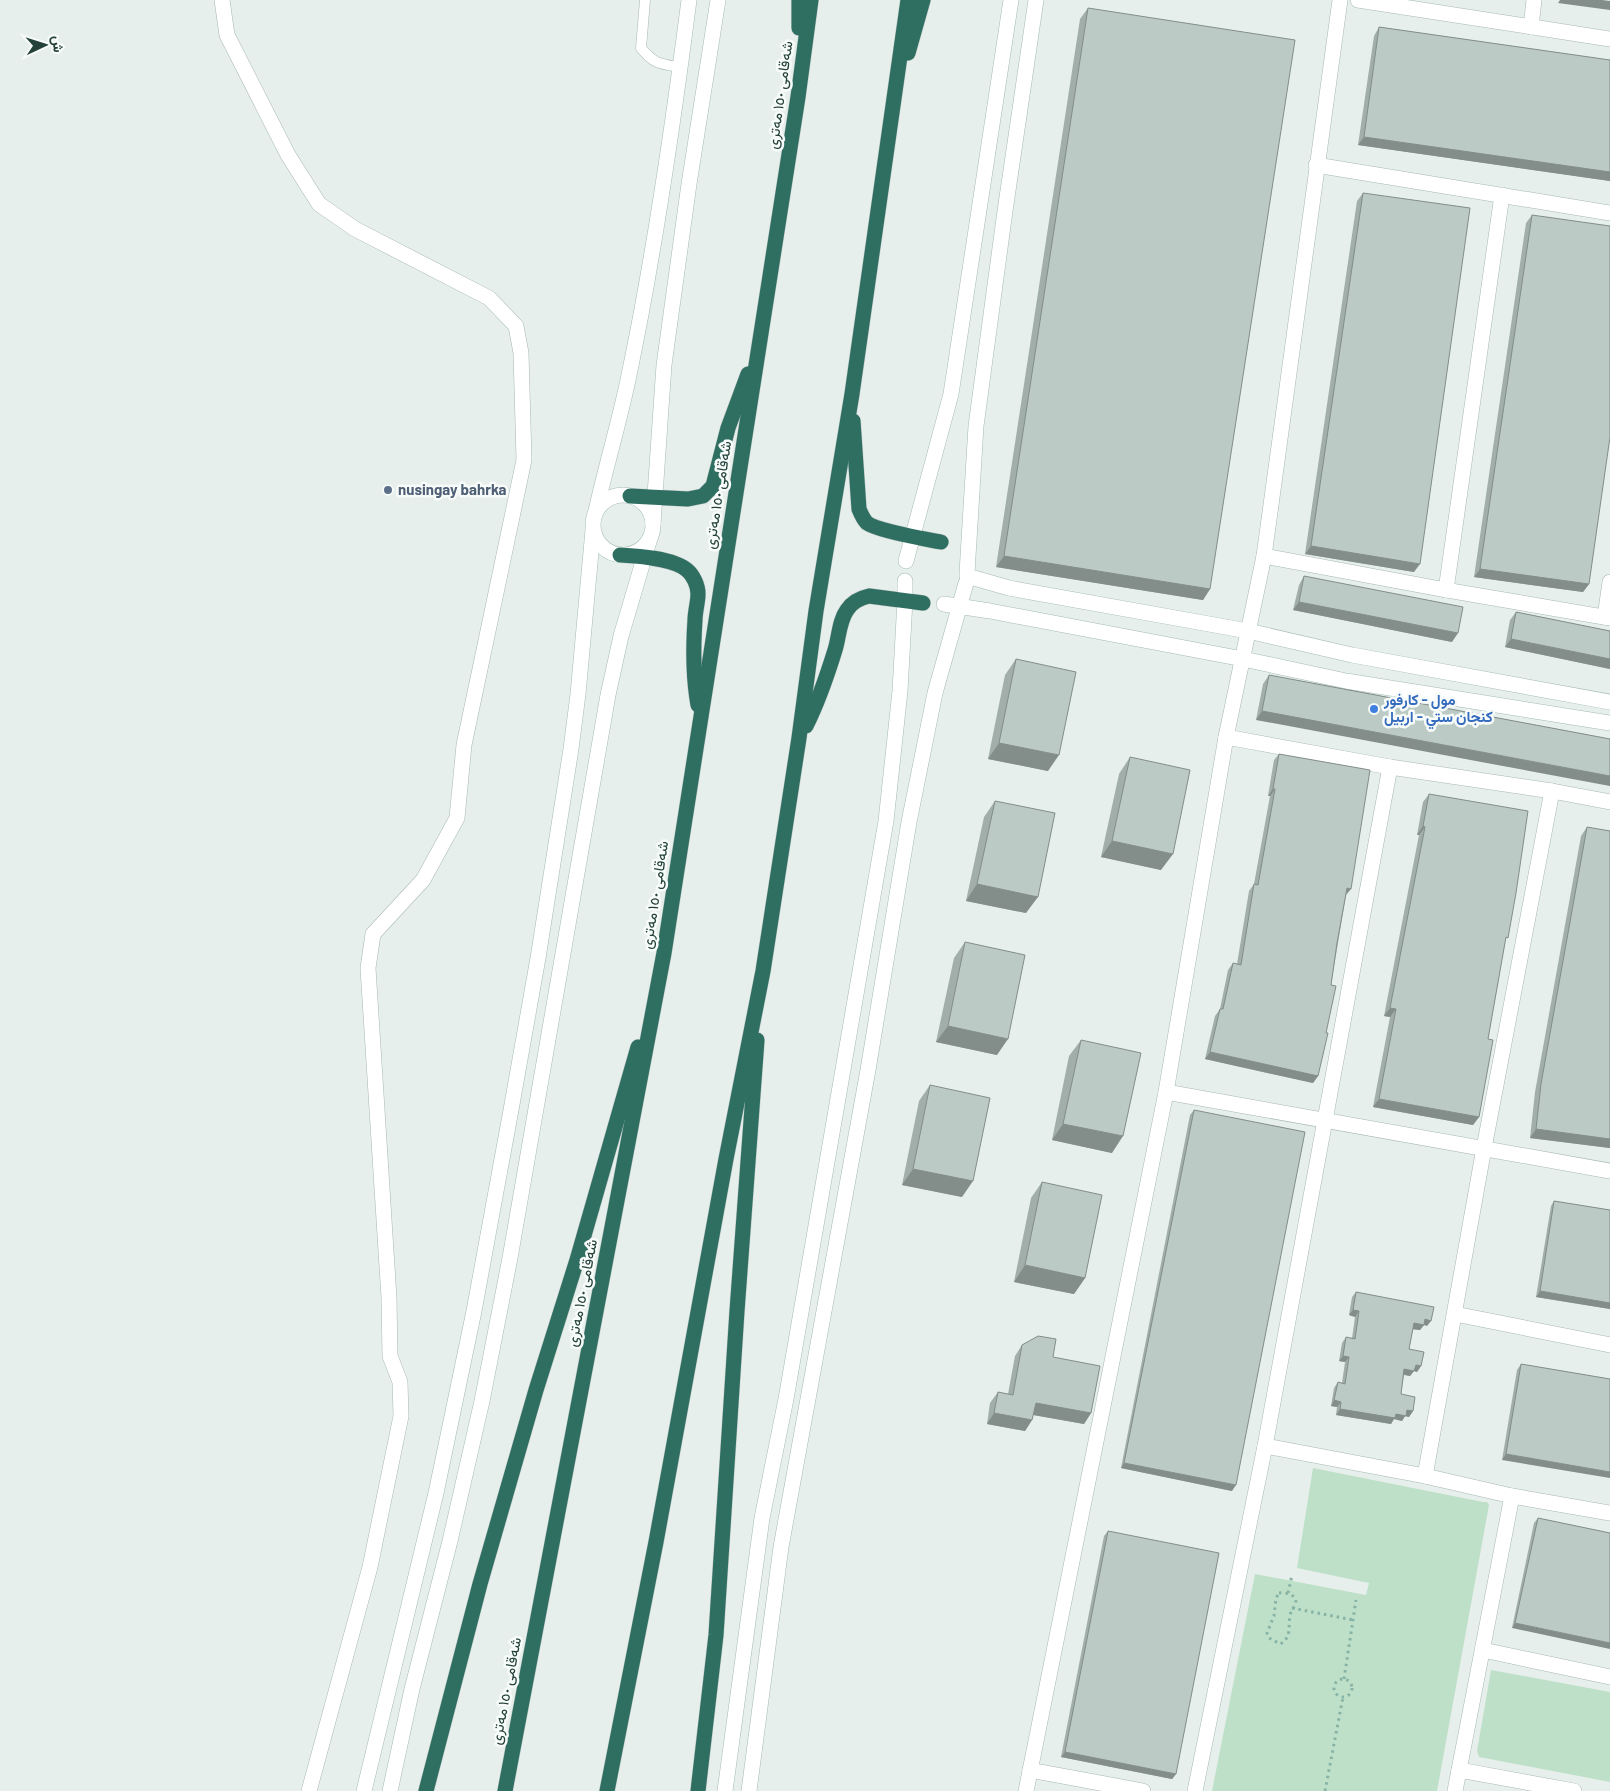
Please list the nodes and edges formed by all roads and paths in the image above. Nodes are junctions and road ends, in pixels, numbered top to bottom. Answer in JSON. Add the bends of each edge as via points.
{"nodes":[{"id":1,"x":222,"y":0,"type":"edge"},
{"id":2,"x":645,"y":0,"type":"edge"},
{"id":3,"x":689,"y":0,"type":"edge"},
{"id":4,"x":718,"y":0,"type":"edge"},
{"id":5,"x":799,"y":0,"type":"edge"},
{"id":6,"x":811,"y":0,"type":"edge"},
{"id":7,"x":908,"y":0,"type":"edge"},
{"id":8,"x":924,"y":0,"type":"edge"},
{"id":9,"x":1011,"y":0,"type":"edge"},
{"id":10,"x":1036,"y":0,"type":"edge"},
{"id":11,"x":1340,"y":0,"type":"edge"},
{"id":12,"x":1358,"y":0,"type":"edge"},
{"id":13,"x":1534,"y":0,"type":"edge"},
{"id":14,"x":1531,"y":27,"type":"junction"},
{"id":15,"x":1610,"y":39,"type":"edge"},
{"id":16,"x":680,"y":67,"type":"junction"},
{"id":17,"x":798,"y":97,"type":"junction"},
{"id":18,"x":892,"y":105,"type":"junction"},
{"id":19,"x":1316,"y":165,"type":"junction"},
{"id":20,"x":1502,"y":195,"type":"junction"},
{"id":21,"x":1610,"y":212,"type":"edge"},
{"id":22,"x":757,"y":355,"type":"junction"},
{"id":23,"x":852,"y":394,"type":"junction"},
{"id":24,"x":630,"y":496,"type":"junction"},
{"id":25,"x":656,"y":498,"type":"junction"},
{"id":26,"x":596,"y":511,"type":"junction"},
{"id":27,"x":918,"y":516,"type":"junction"},
{"id":28,"x":593,"y":530,"type":"junction"},
{"id":29,"x":651,"y":531,"type":"junction"},
{"id":30,"x":895,"y":532,"type":"junction"},
{"id":31,"x":913,"y":536,"type":"junction"},
{"id":32,"x":941,"y":542,"type":"junction"},
{"id":33,"x":620,"y":555,"type":"junction"},
{"id":34,"x":1264,"y":556,"type":"junction"},
{"id":35,"x":643,"y":557,"type":"junction"},
{"id":36,"x":906,"y":561,"type":"junction"},
{"id":37,"x":967,"y":577,"type":"junction"},
{"id":38,"x":904,"y":581,"type":"junction"},
{"id":39,"x":1610,"y":582,"type":"edge"},
{"id":40,"x":1446,"y":590,"type":"junction"},
{"id":41,"x":897,"y":599,"type":"junction"},
{"id":42,"x":923,"y":603,"type":"junction"},
{"id":43,"x":944,"y":604,"type":"junction"},
{"id":44,"x":960,"y":606,"type":"junction"},
{"id":45,"x":1607,"y":617,"type":"edge"},
{"id":46,"x":1248,"y":631,"type":"junction"},
{"id":47,"x":1352,"y":656,"type":"junction"},
{"id":48,"x":1243,"y":659,"type":"junction"},
{"id":49,"x":1346,"y":681,"type":"junction"},
{"id":50,"x":1610,"y":702,"type":"edge"},
{"id":51,"x":700,"y":720,"type":"junction"},
{"id":52,"x":1610,"y":723,"type":"edge"},
{"id":53,"x":1226,"y":737,"type":"junction"},
{"id":54,"x":800,"y":738,"type":"junction"},
{"id":55,"x":1390,"y":767,"type":"junction"},
{"id":56,"x":1552,"y":792,"type":"junction"},
{"id":57,"x":1610,"y":802,"type":"edge"},
{"id":58,"x":664,"y":952,"type":"junction"},
{"id":59,"x":762,"y":971,"type":"junction"},
{"id":60,"x":1166,"y":1092,"type":"junction"},
{"id":61,"x":1326,"y":1120,"type":"junction"},
{"id":62,"x":1484,"y":1148,"type":"junction"},
{"id":63,"x":1610,"y":1171,"type":"edge"},
{"id":64,"x":1455,"y":1314,"type":"junction"},
{"id":65,"x":1610,"y":1345,"type":"edge"},
{"id":66,"x":1265,"y":1446,"type":"junction"},
{"id":67,"x":1425,"y":1476,"type":"junction"},
{"id":68,"x":1512,"y":1496,"type":"junction"},
{"id":69,"x":1610,"y":1513,"type":"edge"},
{"id":70,"x":1292,"y":1575,"type":"dead end"},
{"id":71,"x":1288,"y":1593,"type":"junction"},
{"id":72,"x":1356,"y":1600,"type":"dead end"},
{"id":73,"x":1292,"y":1608,"type":"junction"},
{"id":74,"x":1353,"y":1620,"type":"junction"},
{"id":75,"x":1483,"y":1650,"type":"junction"},
{"id":76,"x":1610,"y":1677,"type":"edge"},
{"id":77,"x":1344,"y":1679,"type":"junction"},
{"id":78,"x":1342,"y":1697,"type":"junction"},
{"id":79,"x":1030,"y":1770,"type":"junction"},
{"id":80,"x":1459,"y":1770,"type":"junction"},
{"id":81,"x":309,"y":1791,"type":"edge"},
{"id":82,"x":364,"y":1791,"type":"edge"},
{"id":83,"x":390,"y":1791,"type":"edge"},
{"id":84,"x":426,"y":1791,"type":"edge"},
{"id":85,"x":505,"y":1791,"type":"edge"},
{"id":86,"x":607,"y":1791,"type":"edge"},
{"id":87,"x":698,"y":1791,"type":"edge"},
{"id":88,"x":725,"y":1791,"type":"edge"},
{"id":89,"x":749,"y":1791,"type":"edge"},
{"id":90,"x":1026,"y":1791,"type":"edge"},
{"id":91,"x":1143,"y":1791,"type":"edge"},
{"id":92,"x":1195,"y":1791,"type":"edge"},
{"id":93,"x":1325,"y":1791,"type":"edge"},
{"id":94,"x":1455,"y":1791,"type":"edge"},
{"id":95,"x":1574,"y":1791,"type":"edge"}],
"edges":[{"from":1,"to":81,"type":"street","via":[[227,34],[288,155],[319,204],[355,229],[489,298],[516,326],[521,354],[524,460],[464,745],[457,818],[423,880],[373,934],[368,968],[390,1356],[400,1382],[402,1416],[370,1567]]},
{"from":2,"to":16,"type":"lane","via":[[641,48],[651,60]]},
{"from":3,"to":16,"type":"street"},
{"from":4,"to":25,"type":"street","via":[[664,365]]},
{"from":5,"to":17,"type":"highway"},
{"from":6,"to":17,"type":"highway","name":"شەقامی ١٥٠ مەتری"},
{"from":7,"to":18,"type":"highway"},
{"from":8,"to":18,"type":"highway"},
{"from":9,"to":27,"type":"street","via":[[951,394]]},
{"from":10,"to":37,"type":"street","via":[[976,426]]},
{"from":11,"to":19,"type":"street"},
{"from":12,"to":14,"type":"street"},
{"from":13,"to":14,"type":"street"},
{"from":14,"to":15,"type":"street"},
{"from":16,"to":26,"type":"street","via":[[641,316]]},
{"from":17,"to":22,"type":"highway","name":"شەقامی ١٥٠ مەتری"},
{"from":18,"to":23,"type":"highway"},
{"from":19,"to":20,"type":"street"},
{"from":19,"to":34,"type":"street"},
{"from":20,"to":21,"type":"street"},
{"from":20,"to":40,"type":"street"},
{"from":22,"to":25,"type":"highway","via":[[737,403],[713,486],[696,498]]},
{"from":22,"to":51,"type":"highway","name":"شەقامی ١٥٠ مەتری"},
{"from":23,"to":30,"type":"highway","via":[[859,509],[867,522]]},
{"from":23,"to":54,"type":"highway","via":[[816,611]]},
{"from":24,"to":25,"type":"highway"},
{"from":24,"to":26,"type":"street","via":[[611,498]]},
{"from":24,"to":29,"type":"street","via":[[646,507]]},
{"from":25,"to":29,"type":"street"},
{"from":26,"to":28,"type":"street"},
{"from":27,"to":30,"type":"street","via":[[912,525]]},
{"from":27,"to":31,"type":"street"},
{"from":28,"to":33,"type":"street","via":[[602,547]]},
{"from":28,"to":82,"type":"street","via":[[570,758],[511,1110],[436,1493]]},
{"from":29,"to":33,"type":"street","via":[[645,546],[629,555]]},
{"from":29,"to":35,"type":"street"},
{"from":30,"to":31,"type":"highway"},
{"from":31,"to":32,"type":"highway"},
{"from":31,"to":36,"type":"street"},
{"from":32,"to":36,"type":"street","via":[[920,545]]},
{"from":32,"to":37,"type":"street","via":[[960,552]]},
{"from":33,"to":35,"type":"highway"},
{"from":34,"to":40,"type":"street"},
{"from":34,"to":46,"type":"street"},
{"from":35,"to":51,"type":"highway","via":[[682,566],[695,581],[698,594],[694,670]]},
{"from":35,"to":83,"type":"street","via":[[608,695],[512,1248],[482,1401]]},
{"from":36,"to":38,"type":"street"},
{"from":37,"to":43,"type":"street","via":[[961,592]]},
{"from":37,"to":44,"type":"street"},
{"from":37,"to":46,"type":"street","via":[[1009,588]]},
{"from":38,"to":41,"type":"street"},
{"from":38,"to":42,"type":"street","via":[[908,590]]},
{"from":39,"to":45,"type":"street"},
{"from":40,"to":45,"type":"street"},
{"from":41,"to":42,"type":"highway"},
{"from":41,"to":54,"type":"highway","via":[[869,596],[855,601],[846,611],[830,668]]},
{"from":41,"to":88,"type":"street","via":[[904,623],[886,821],[788,1389],[762,1518]]},
{"from":42,"to":43,"type":"street"},
{"from":43,"to":44,"type":"street"},
{"from":44,"to":48,"type":"street"},
{"from":44,"to":89,"type":"street","via":[[935,693],[909,822],[781,1548]]},
{"from":46,"to":47,"type":"street"},
{"from":46,"to":48,"type":"street"},
{"from":47,"to":49,"type":"street"},
{"from":47,"to":50,"type":"street"},
{"from":48,"to":49,"type":"street"},
{"from":48,"to":53,"type":"street"},
{"from":49,"to":52,"type":"street"},
{"from":51,"to":58,"type":"highway","name":"شەقامی ١٥٠ مەتری"},
{"from":53,"to":55,"type":"street"},
{"from":53,"to":60,"type":"street"},
{"from":54,"to":59,"type":"highway"},
{"from":55,"to":56,"type":"street"},
{"from":55,"to":61,"type":"street"},
{"from":56,"to":57,"type":"street"},
{"from":56,"to":62,"type":"street"},
{"from":58,"to":84,"type":"highway","via":[[577,1260],[480,1584]]},
{"from":58,"to":85,"type":"highway","name":"شەقامی ١٥٠ مەتری"},
{"from":59,"to":86,"type":"highway"},
{"from":59,"to":87,"type":"highway","via":[[716,1635]]},
{"from":60,"to":61,"type":"street"},
{"from":60,"to":79,"type":"street"},
{"from":61,"to":62,"type":"street"},
{"from":61,"to":66,"type":"street"},
{"from":62,"to":63,"type":"street"},
{"from":62,"to":64,"type":"street"},
{"from":64,"to":65,"type":"street"},
{"from":64,"to":67,"type":"street"},
{"from":66,"to":67,"type":"street"},
{"from":66,"to":92,"type":"street"},
{"from":67,"to":68,"type":"street"},
{"from":68,"to":69,"type":"street"},
{"from":68,"to":75,"type":"street"},
{"from":70,"to":71,"type":"path"},
{"from":71,"to":73,"type":"path","via":[[1296,1600]]},
{"from":71,"to":73,"type":"path","via":[[1277,1595],[1267,1633],[1278,1644],[1285,1641],[1288,1634]]},
{"from":72,"to":74,"type":"path"},
{"from":73,"to":74,"type":"path"},
{"from":74,"to":77,"type":"path"},
{"from":75,"to":76,"type":"street"},
{"from":75,"to":80,"type":"street"},
{"from":77,"to":78,"type":"path","via":[[1336,1682],[1334,1688]]},
{"from":77,"to":78,"type":"path","via":[[1352,1688],[1350,1694]]},
{"from":78,"to":93,"type":"path"},
{"from":79,"to":90,"type":"street"},
{"from":79,"to":91,"type":"street"},
{"from":80,"to":94,"type":"street"},
{"from":80,"to":95,"type":"street"}]}
